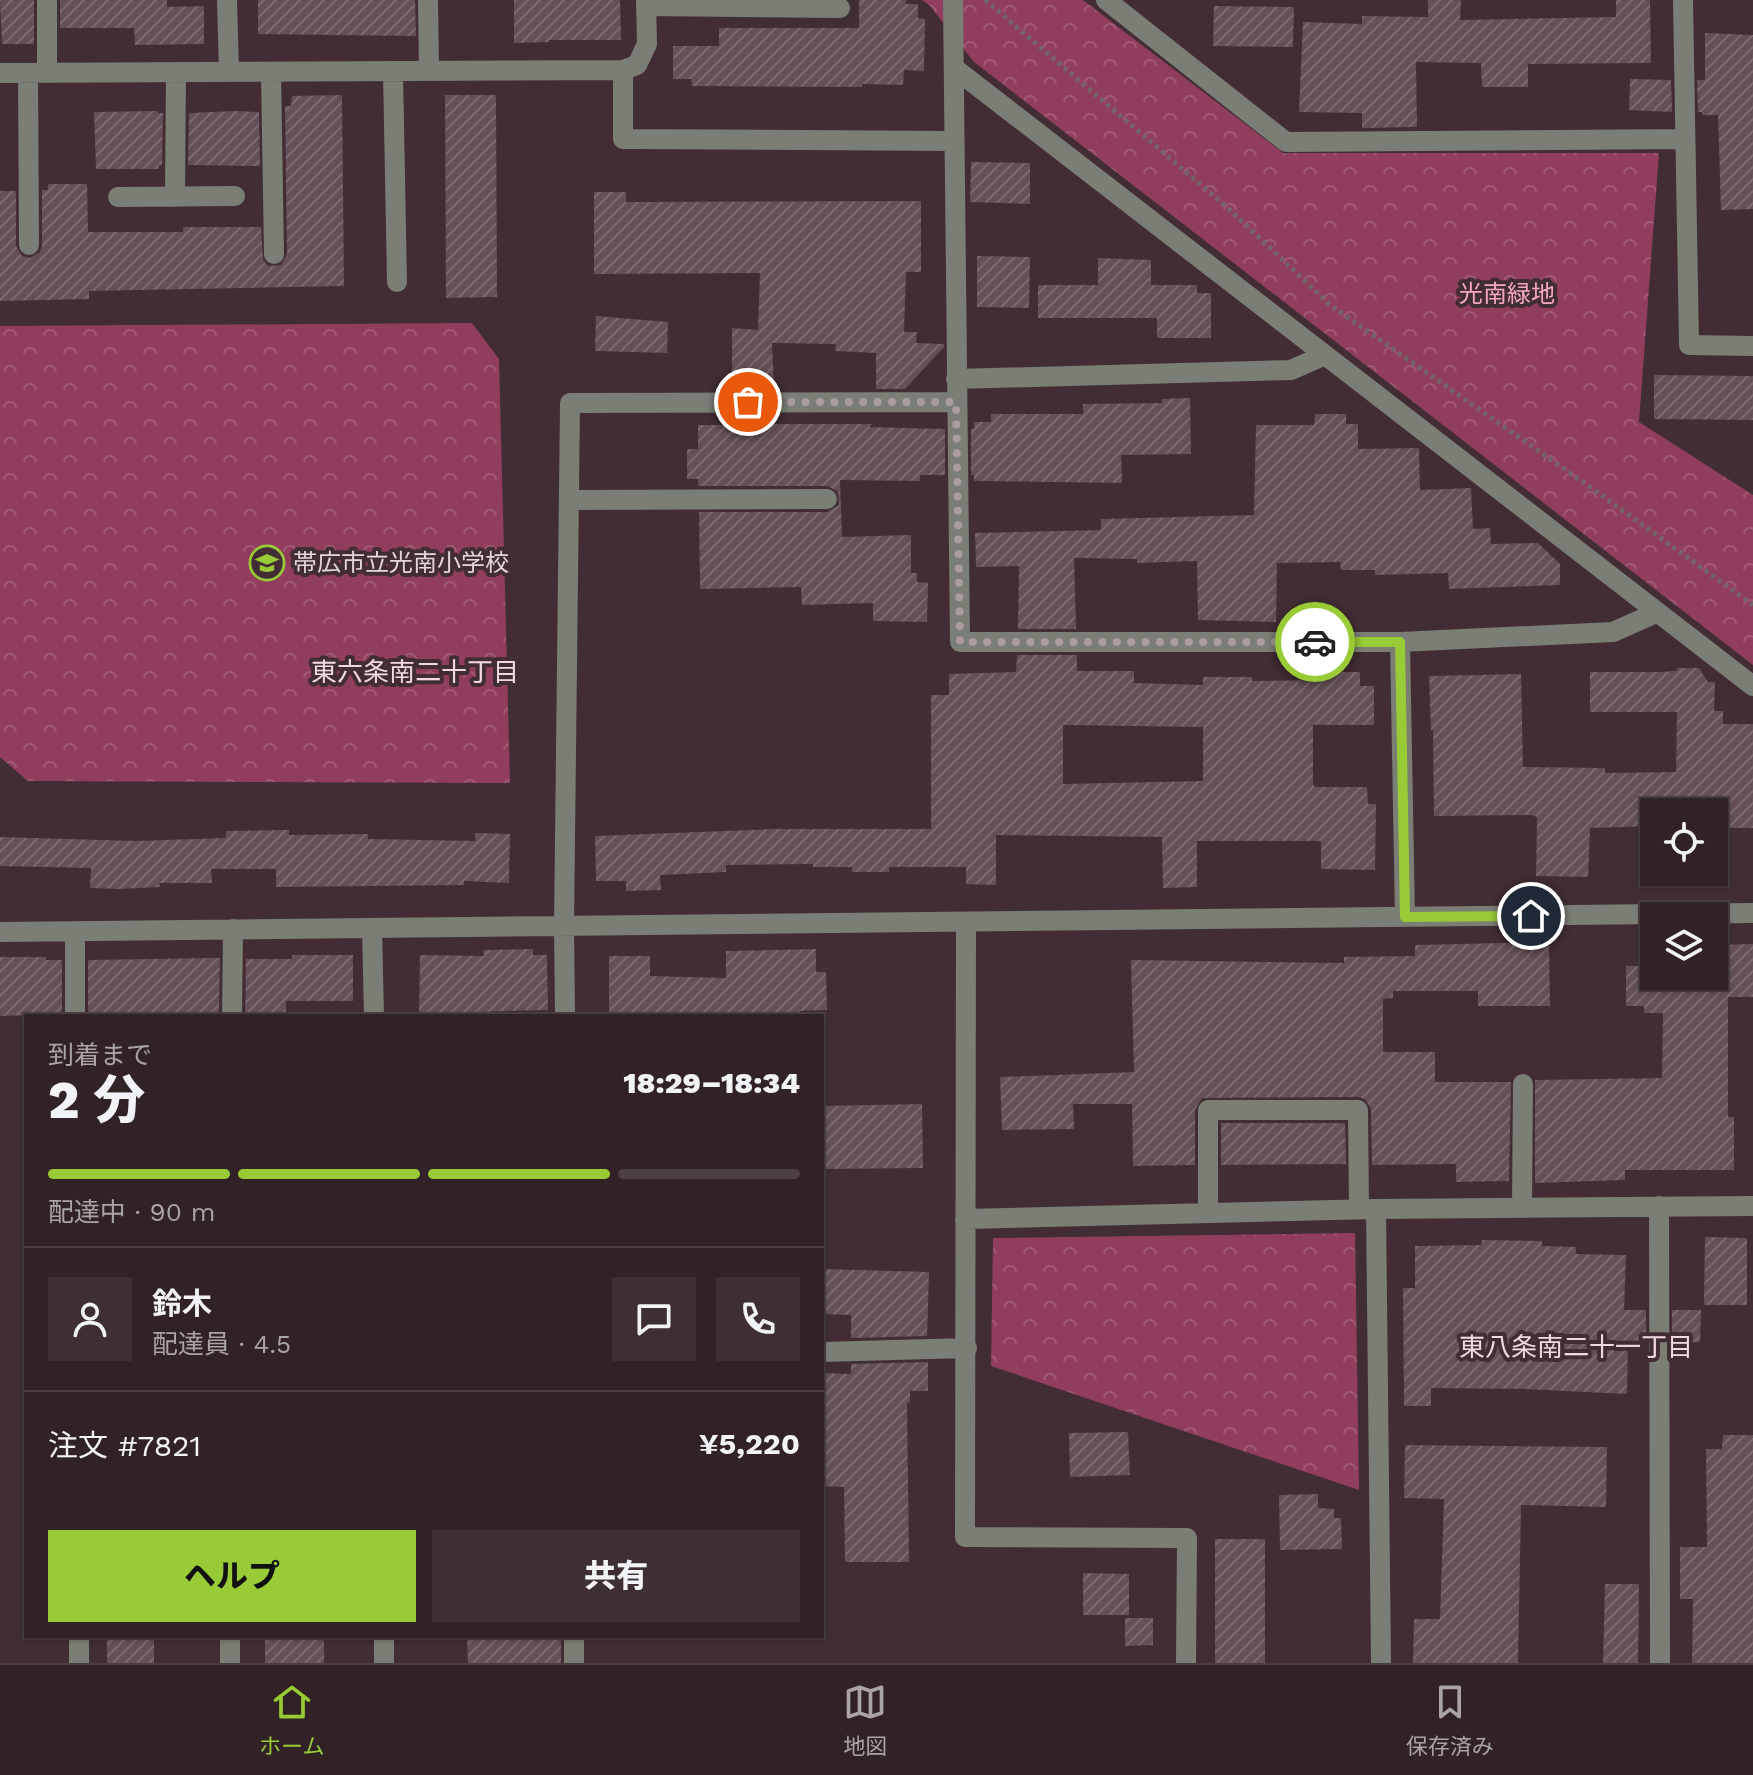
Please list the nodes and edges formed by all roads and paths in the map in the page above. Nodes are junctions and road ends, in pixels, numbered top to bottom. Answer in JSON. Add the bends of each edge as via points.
{"nodes":[{"id":1,"x":47,"y":0,"type":"edge"},
{"id":2,"x":227,"y":0,"type":"edge"},
{"id":3,"x":428,"y":0,"type":"edge"},
{"id":4,"x":953,"y":0,"type":"edge"},
{"id":5,"x":985,"y":0,"type":"edge"},
{"id":6,"x":1106,"y":0,"type":"edge"},
{"id":7,"x":1683,"y":0,"type":"edge"},
{"id":8,"x":646,"y":3,"type":"edge"},
{"id":9,"x":840,"y":8,"type":"dead end"},
{"id":10,"x":954,"y":68,"type":"junction"},
{"id":11,"x":623,"y":70,"type":"junction"},
{"id":12,"x":393,"y":71,"type":"junction"},
{"id":13,"x":429,"y":71,"type":"junction"},
{"id":14,"x":176,"y":72,"type":"junction"},
{"id":15,"x":229,"y":72,"type":"junction"},
{"id":16,"x":271,"y":72,"type":"junction"},
{"id":17,"x":0,"y":73,"type":"edge"},
{"id":18,"x":38,"y":73,"type":"junction"},
{"id":19,"x":1684,"y":139,"type":"junction"},
{"id":20,"x":953,"y":141,"type":"junction"},
{"id":21,"x":235,"y":196,"type":"dead end"},
{"id":22,"x":118,"y":197,"type":"dead end"},
{"id":23,"x":175,"y":197,"type":"junction"},
{"id":24,"x":29,"y":245,"type":"dead end"},
{"id":25,"x":274,"y":254,"type":"dead end"},
{"id":26,"x":397,"y":282,"type":"dead end"},
{"id":27,"x":1753,"y":346,"type":"edge"},
{"id":28,"x":1325,"y":355,"type":"junction"},
{"id":29,"x":956,"y":379,"type":"junction"},
{"id":30,"x":956,"y":402,"type":"junction"},
{"id":31,"x":827,"y":499,"type":"dead end"},
{"id":32,"x":569,"y":500,"type":"junction"},
{"id":33,"x":1753,"y":605,"type":"edge"},
{"id":34,"x":1658,"y":612,"type":"junction"},
{"id":35,"x":1400,"y":642,"type":"junction"},
{"id":36,"x":1753,"y":686,"type":"edge"},
{"id":37,"x":1753,"y":913,"type":"edge"},
{"id":38,"x":1405,"y":917,"type":"junction"},
{"id":39,"x":966,"y":922,"type":"junction"},
{"id":40,"x":564,"y":926,"type":"junction"},
{"id":41,"x":372,"y":928,"type":"junction"},
{"id":42,"x":233,"y":929,"type":"junction"},
{"id":43,"x":75,"y":931,"type":"junction"},
{"id":44,"x":0,"y":932,"type":"edge"},
{"id":45,"x":75,"y":1014,"type":"edge"},
{"id":46,"x":232,"y":1014,"type":"edge"},
{"id":47,"x":374,"y":1014,"type":"edge"},
{"id":48,"x":565,"y":1014,"type":"edge"},
{"id":49,"x":1523,"y":1084,"type":"dead end"},
{"id":50,"x":1659,"y":1206,"type":"junction"},
{"id":51,"x":1753,"y":1206,"type":"edge"},
{"id":52,"x":1522,"y":1208,"type":"junction"},
{"id":53,"x":1368,"y":1209,"type":"junction"},
{"id":54,"x":1208,"y":1213,"type":"junction"},
{"id":55,"x":965,"y":1219,"type":"junction"},
{"id":56,"x":967,"y":1348,"type":"junction"},
{"id":57,"x":824,"y":1352,"type":"edge"},
{"id":58,"x":79,"y":1638,"type":"edge"},
{"id":59,"x":230,"y":1638,"type":"edge"},
{"id":60,"x":384,"y":1638,"type":"edge"},
{"id":61,"x":574,"y":1638,"type":"edge"},
{"id":62,"x":79,"y":1663,"type":"edge"},
{"id":63,"x":230,"y":1663,"type":"edge"},
{"id":64,"x":384,"y":1663,"type":"edge"},
{"id":65,"x":574,"y":1663,"type":"edge"},
{"id":66,"x":1186,"y":1663,"type":"edge"},
{"id":67,"x":1381,"y":1663,"type":"edge"},
{"id":68,"x":1660,"y":1663,"type":"edge"}],
"edges":[{"from":1,"to":18,"type":"street"},
{"from":2,"to":15,"type":"street"},
{"from":3,"to":13,"type":"street"},
{"from":4,"to":10,"type":"street"},
{"from":5,"to":33,"type":"path","via":[[1228,208],[1330,305]]},
{"from":6,"to":19,"type":"street","via":[[1286,142]]},
{"from":7,"to":19,"type":"street"},
{"from":8,"to":9,"type":"street"},
{"from":8,"to":11,"type":"street","via":[[647,44],[637,65]]},
{"from":10,"to":20,"type":"street"},
{"from":10,"to":28,"type":"street"},
{"from":11,"to":13,"type":"street"},
{"from":11,"to":20,"type":"street","via":[[623,139]]},
{"from":12,"to":13,"type":"street"},
{"from":12,"to":16,"type":"street"},
{"from":12,"to":26,"type":"street"},
{"from":14,"to":15,"type":"street"},
{"from":14,"to":18,"type":"street"},
{"from":14,"to":23,"type":"street"},
{"from":15,"to":16,"type":"street"},
{"from":16,"to":25,"type":"street"},
{"from":17,"to":18,"type":"street"},
{"from":18,"to":24,"type":"street"},
{"from":19,"to":27,"type":"street","via":[[1689,345]]},
{"from":20,"to":29,"type":"street"},
{"from":21,"to":23,"type":"street"},
{"from":22,"to":23,"type":"street"},
{"from":28,"to":29,"type":"street","via":[[1291,370]]},
{"from":28,"to":34,"type":"street"},
{"from":29,"to":30,"type":"street"},
{"from":30,"to":32,"type":"street","via":[[570,403]]},
{"from":30,"to":35,"type":"street","via":[[960,642]]},
{"from":31,"to":32,"type":"street"},
{"from":32,"to":40,"type":"street"},
{"from":34,"to":35,"type":"street","via":[[1613,632]]},
{"from":34,"to":36,"type":"street"},
{"from":35,"to":38,"type":"street"},
{"from":37,"to":38,"type":"street"},
{"from":38,"to":39,"type":"street"},
{"from":39,"to":40,"type":"street"},
{"from":39,"to":55,"type":"street"},
{"from":40,"to":41,"type":"street"},
{"from":40,"to":48,"type":"street"},
{"from":41,"to":42,"type":"street"},
{"from":41,"to":47,"type":"street"},
{"from":42,"to":43,"type":"street"},
{"from":42,"to":46,"type":"street"},
{"from":43,"to":44,"type":"street"},
{"from":43,"to":45,"type":"street"},
{"from":49,"to":52,"type":"street"},
{"from":50,"to":51,"type":"street"},
{"from":50,"to":52,"type":"street"},
{"from":50,"to":68,"type":"street"},
{"from":52,"to":53,"type":"street"},
{"from":53,"to":54,"type":"street"},
{"from":53,"to":54,"type":"street","via":[[1358,1110],[1208,1110]]},
{"from":53,"to":67,"type":"street"},
{"from":54,"to":55,"type":"street"},
{"from":55,"to":56,"type":"street"},
{"from":56,"to":57,"type":"street"},
{"from":56,"to":66,"type":"street","via":[[965,1537],[1187,1538]]},
{"from":58,"to":62,"type":"street"},
{"from":59,"to":63,"type":"street"},
{"from":60,"to":64,"type":"street"},
{"from":61,"to":65,"type":"street"}]}
